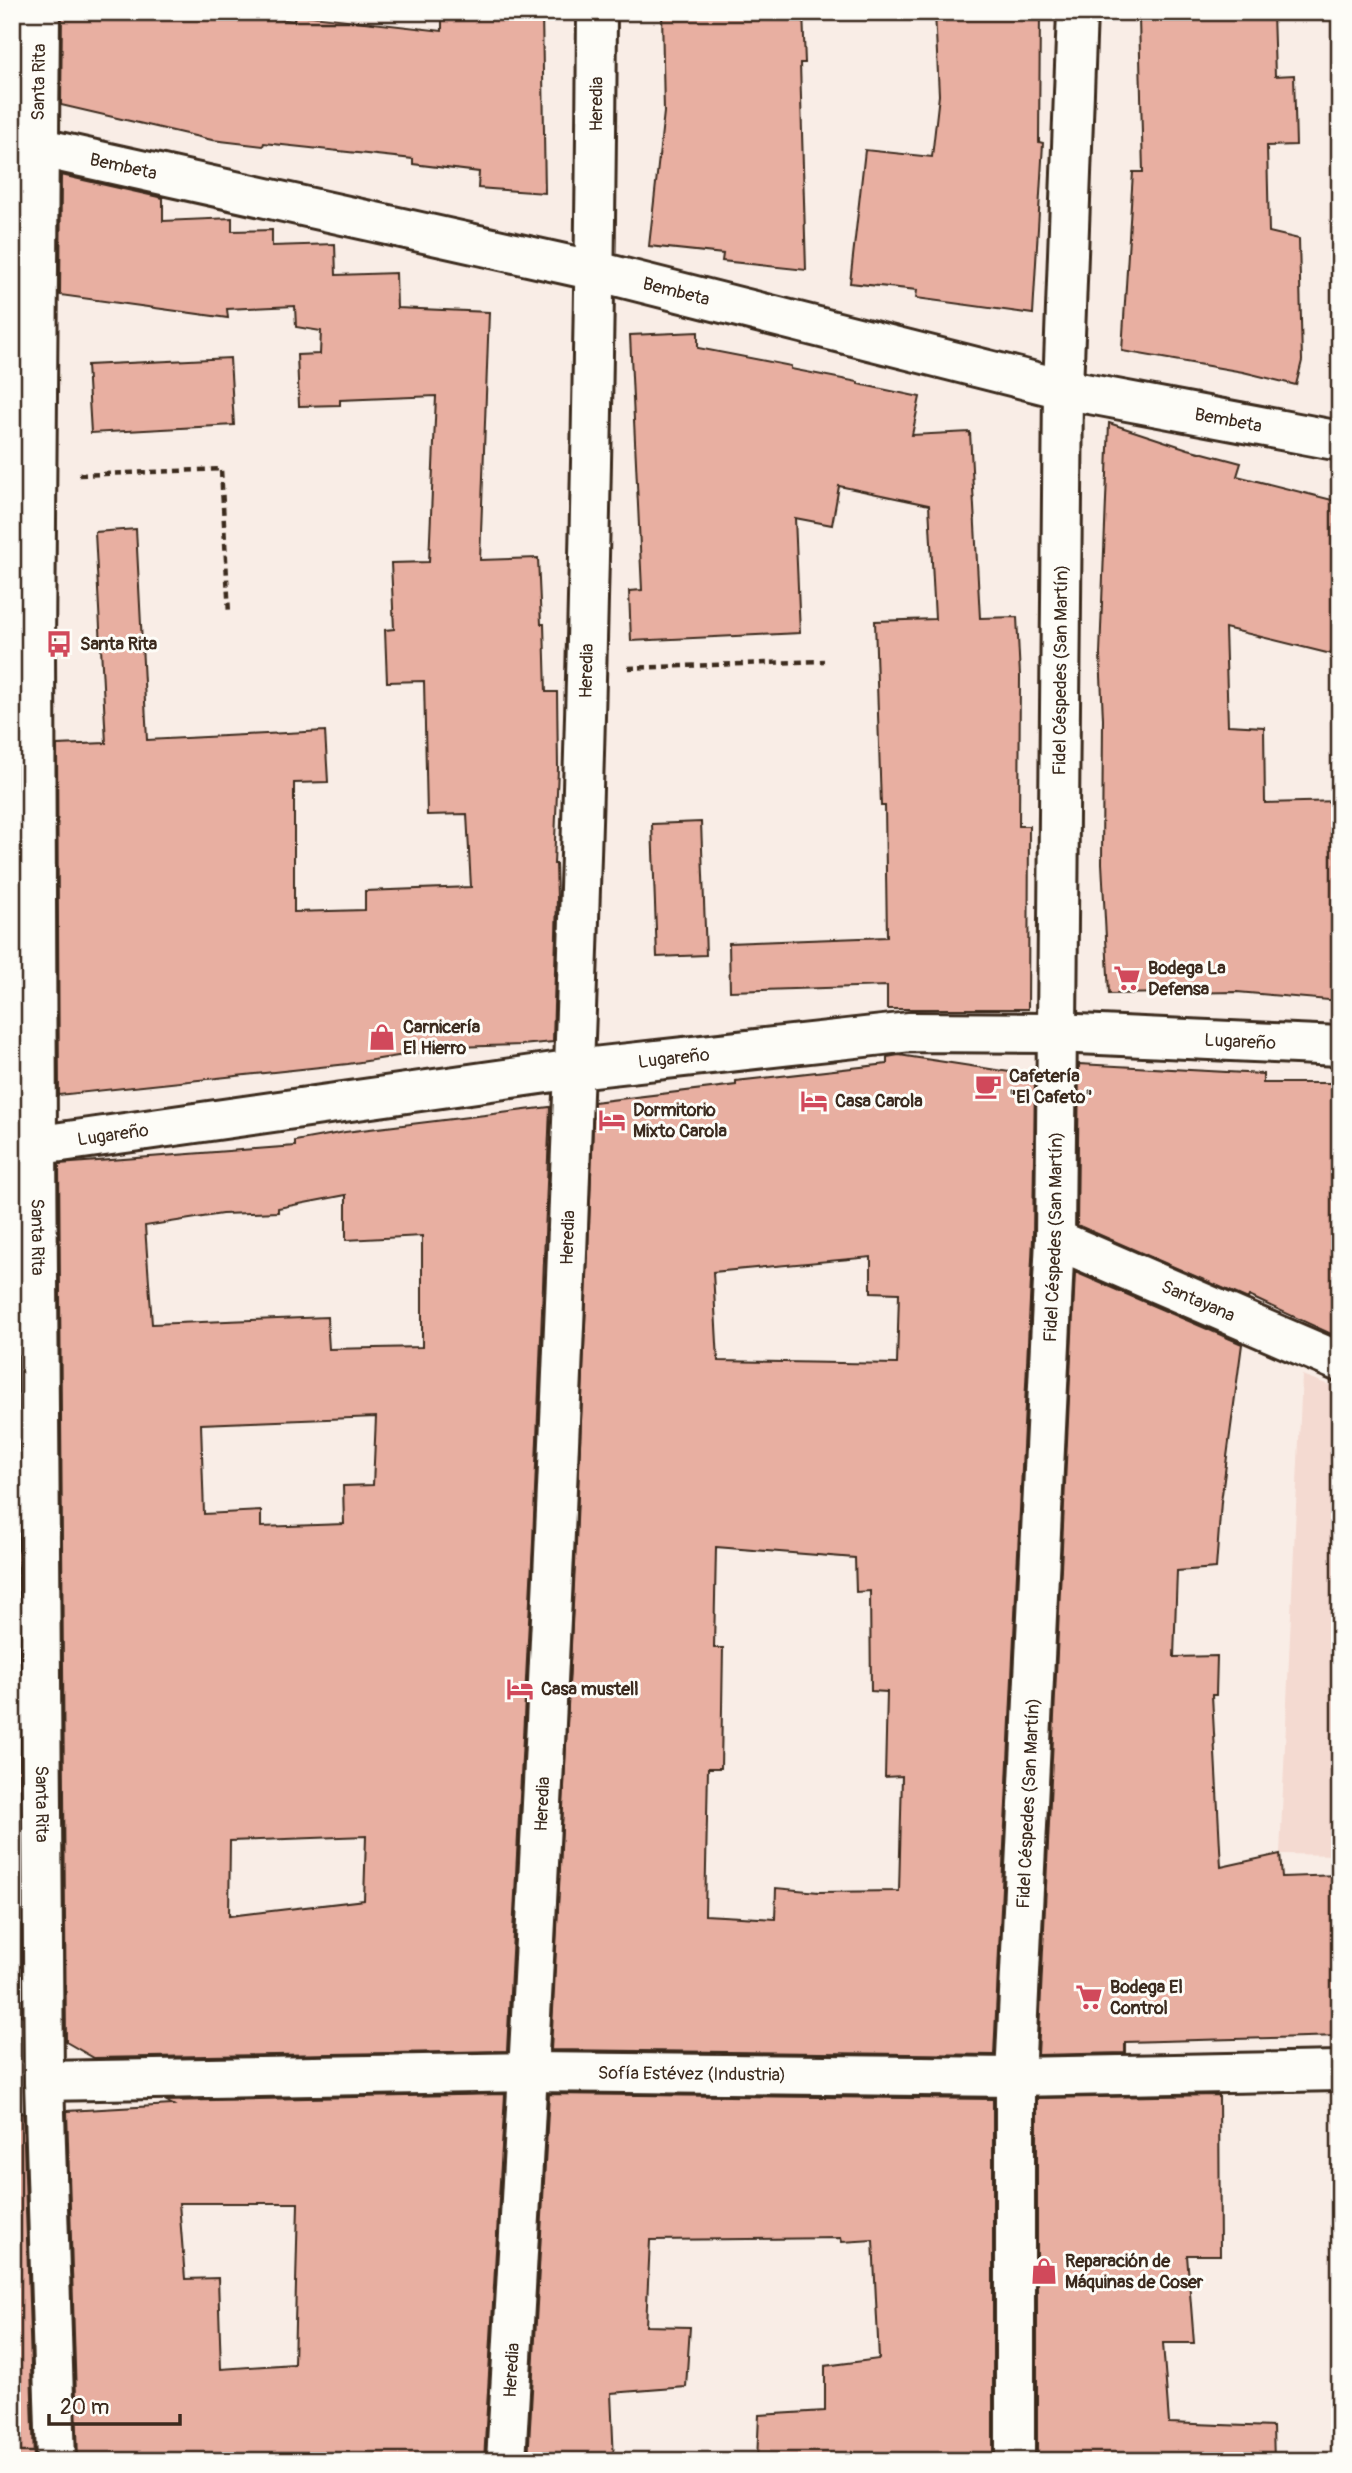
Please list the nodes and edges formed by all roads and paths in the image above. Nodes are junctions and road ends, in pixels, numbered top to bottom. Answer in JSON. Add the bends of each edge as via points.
{"nodes":[{"id":1,"x":40,"y":12,"type":"edge"},
{"id":2,"x":597,"y":12,"type":"edge"},
{"id":3,"x":1077,"y":12,"type":"edge"},
{"id":4,"x":25,"y":144,"type":"edge"},
{"id":5,"x":596,"y":271,"type":"junction"},
{"id":6,"x":1063,"y":389,"type":"junction"},
{"id":7,"x":1340,"y":441,"type":"edge"},
{"id":8,"x":36,"y":477,"type":"junction"},
{"id":9,"x":229,"y":614,"type":"dead end"},
{"id":10,"x":824,"y":661,"type":"dead end"},
{"id":11,"x":585,"y":670,"type":"junction"},
{"id":12,"x":1056,"y":1033,"type":"junction"},
{"id":13,"x":1340,"y":1046,"type":"edge"},
{"id":14,"x":575,"y":1069,"type":"junction"},
{"id":15,"x":25,"y":1147,"type":"edge"},
{"id":16,"x":1055,"y":1239,"type":"junction"},
{"id":17,"x":1340,"y":1362,"type":"edge"},
{"id":18,"x":1340,"y":2071,"type":"edge"},
{"id":19,"x":529,"y":2072,"type":"junction"},
{"id":20,"x":1015,"y":2077,"type":"junction"},
{"id":21,"x":44,"y":2081,"type":"junction"},
{"id":22,"x":56,"y":2461,"type":"edge"},
{"id":23,"x":506,"y":2461,"type":"edge"},
{"id":24,"x":1015,"y":2461,"type":"edge"}],
"edges":[{"from":1,"to":4,"type":"street","name":"Santa Rita"},
{"from":2,"to":5,"type":"street","name":"Heredia"},
{"from":3,"to":6,"type":"street","name":"Fidel Céspedes (San Martín)"},
{"from":4,"to":5,"type":"street","name":"Bembeta"},
{"from":4,"to":8,"type":"street","name":"Santa Rita"},
{"from":5,"to":6,"type":"street","name":"Bembeta"},
{"from":5,"to":11,"type":"street","name":"Heredia"},
{"from":6,"to":7,"type":"street","name":"Bembeta"},
{"from":6,"to":12,"type":"street","name":"Fidel Céspedes (San Martín)"},
{"from":8,"to":9,"type":"path","via":[[221,469]]},
{"from":8,"to":15,"type":"street","name":"Santa Rita"},
{"from":10,"to":11,"type":"path"},
{"from":11,"to":14,"type":"street","name":"Heredia"},
{"from":12,"to":13,"type":"street","name":"Lugareño"},
{"from":12,"to":14,"type":"street","name":"Lugareño","via":[[910,1032]]},
{"from":12,"to":16,"type":"street","name":"Fidel Céspedes (San Martín)"},
{"from":14,"to":15,"type":"street","name":"Lugareño"},
{"from":14,"to":19,"type":"street","name":"Heredia"},
{"from":15,"to":21,"type":"street","name":"Santa Rita"},
{"from":16,"to":17,"type":"street","name":"Santayana"},
{"from":16,"to":20,"type":"street","name":"Fidel Céspedes (San Martín)"},
{"from":18,"to":20,"type":"street","name":"Sofía Estévez (Industria)"},
{"from":19,"to":20,"type":"street","name":"Sofía Estévez (Industria)"},
{"from":19,"to":21,"type":"street","name":"Sofía Estévez (Industria)"},
{"from":19,"to":23,"type":"street","name":"Heredia"},
{"from":20,"to":24,"type":"street","name":"Fidel Céspedes (San Martín)"},
{"from":21,"to":22,"type":"street","name":"Santa Rita"}]}
